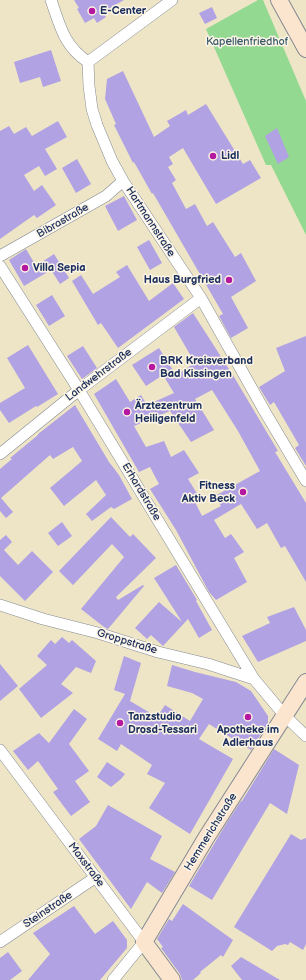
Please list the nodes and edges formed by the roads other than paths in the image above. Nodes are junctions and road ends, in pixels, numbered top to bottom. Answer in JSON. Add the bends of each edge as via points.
{"nodes":[{"id":1,"x":51,"y":0,"type":"edge"},
{"id":2,"x":172,"y":0,"type":"edge"},
{"id":3,"x":279,"y":0,"type":"edge"},
{"id":4,"x":306,"y":49,"type":"edge"},
{"id":5,"x":88,"y":62,"type":"junction"},
{"id":6,"x":123,"y":181,"type":"junction"},
{"id":7,"x":0,"y":256,"type":"edge"},
{"id":8,"x":0,"y":266,"type":"edge"},
{"id":9,"x":201,"y":298,"type":"junction"},
{"id":10,"x":79,"y":390,"type":"junction"},
{"id":11,"x":0,"y":454,"type":"edge"},
{"id":12,"x":306,"y":481,"type":"edge"},
{"id":13,"x":0,"y":605,"type":"edge"},
{"id":14,"x":254,"y":679,"type":"junction"},
{"id":15,"x":306,"y":682,"type":"edge"},
{"id":16,"x":285,"y":716,"type":"junction"},
{"id":17,"x":306,"y":736,"type":"edge"},
{"id":18,"x":0,"y":750,"type":"edge"},
{"id":19,"x":96,"y":878,"type":"junction"},
{"id":20,"x":0,"y":942,"type":"edge"},
{"id":21,"x":144,"y":942,"type":"junction"},
{"id":22,"x":113,"y":980,"type":"edge"},
{"id":23,"x":172,"y":980,"type":"edge"}],
"edges":[{"from":1,"to":5,"type":"street","via":[[63,36],[75,52]]},
{"from":2,"to":5,"type":"street"},
{"from":3,"to":4,"type":"street"},
{"from":5,"to":6,"type":"street","name":"Hartmannstraße","via":[[92,108],[104,142]]},
{"from":6,"to":7,"type":"street","name":"Bibrastraße","via":[[106,196]]},
{"from":6,"to":9,"type":"street","name":"Hartmannstraße"},
{"from":8,"to":10,"type":"street","name":"Erhardstraße"},
{"from":9,"to":10,"type":"street","name":"Landwehrstraße"},
{"from":9,"to":12,"type":"street","name":"Hartmannstraße"},
{"from":10,"to":11,"type":"street","name":"Landwehrstraße"},
{"from":10,"to":14,"type":"street","name":"Erhardstraße"},
{"from":13,"to":14,"type":"street","name":"Groppstraße"},
{"from":14,"to":16,"type":"street","name":"Erhardstraße"},
{"from":15,"to":16,"type":"street","name":"Hemmerichstraße"},
{"from":16,"to":17,"type":"street","name":"Erhardstraße"},
{"from":16,"to":21,"type":"street","name":"Hemmerichstraße","via":[[206,838]]},
{"from":18,"to":19,"type":"street","name":"Maxstraße"},
{"from":19,"to":20,"type":"street","name":"Steinstraße"},
{"from":19,"to":21,"type":"street","name":"Maxstraße"},
{"from":21,"to":22,"type":"street","name":"Hemmerichstraße"},
{"from":21,"to":23,"type":"street","name":"Maxstraße"}]}
